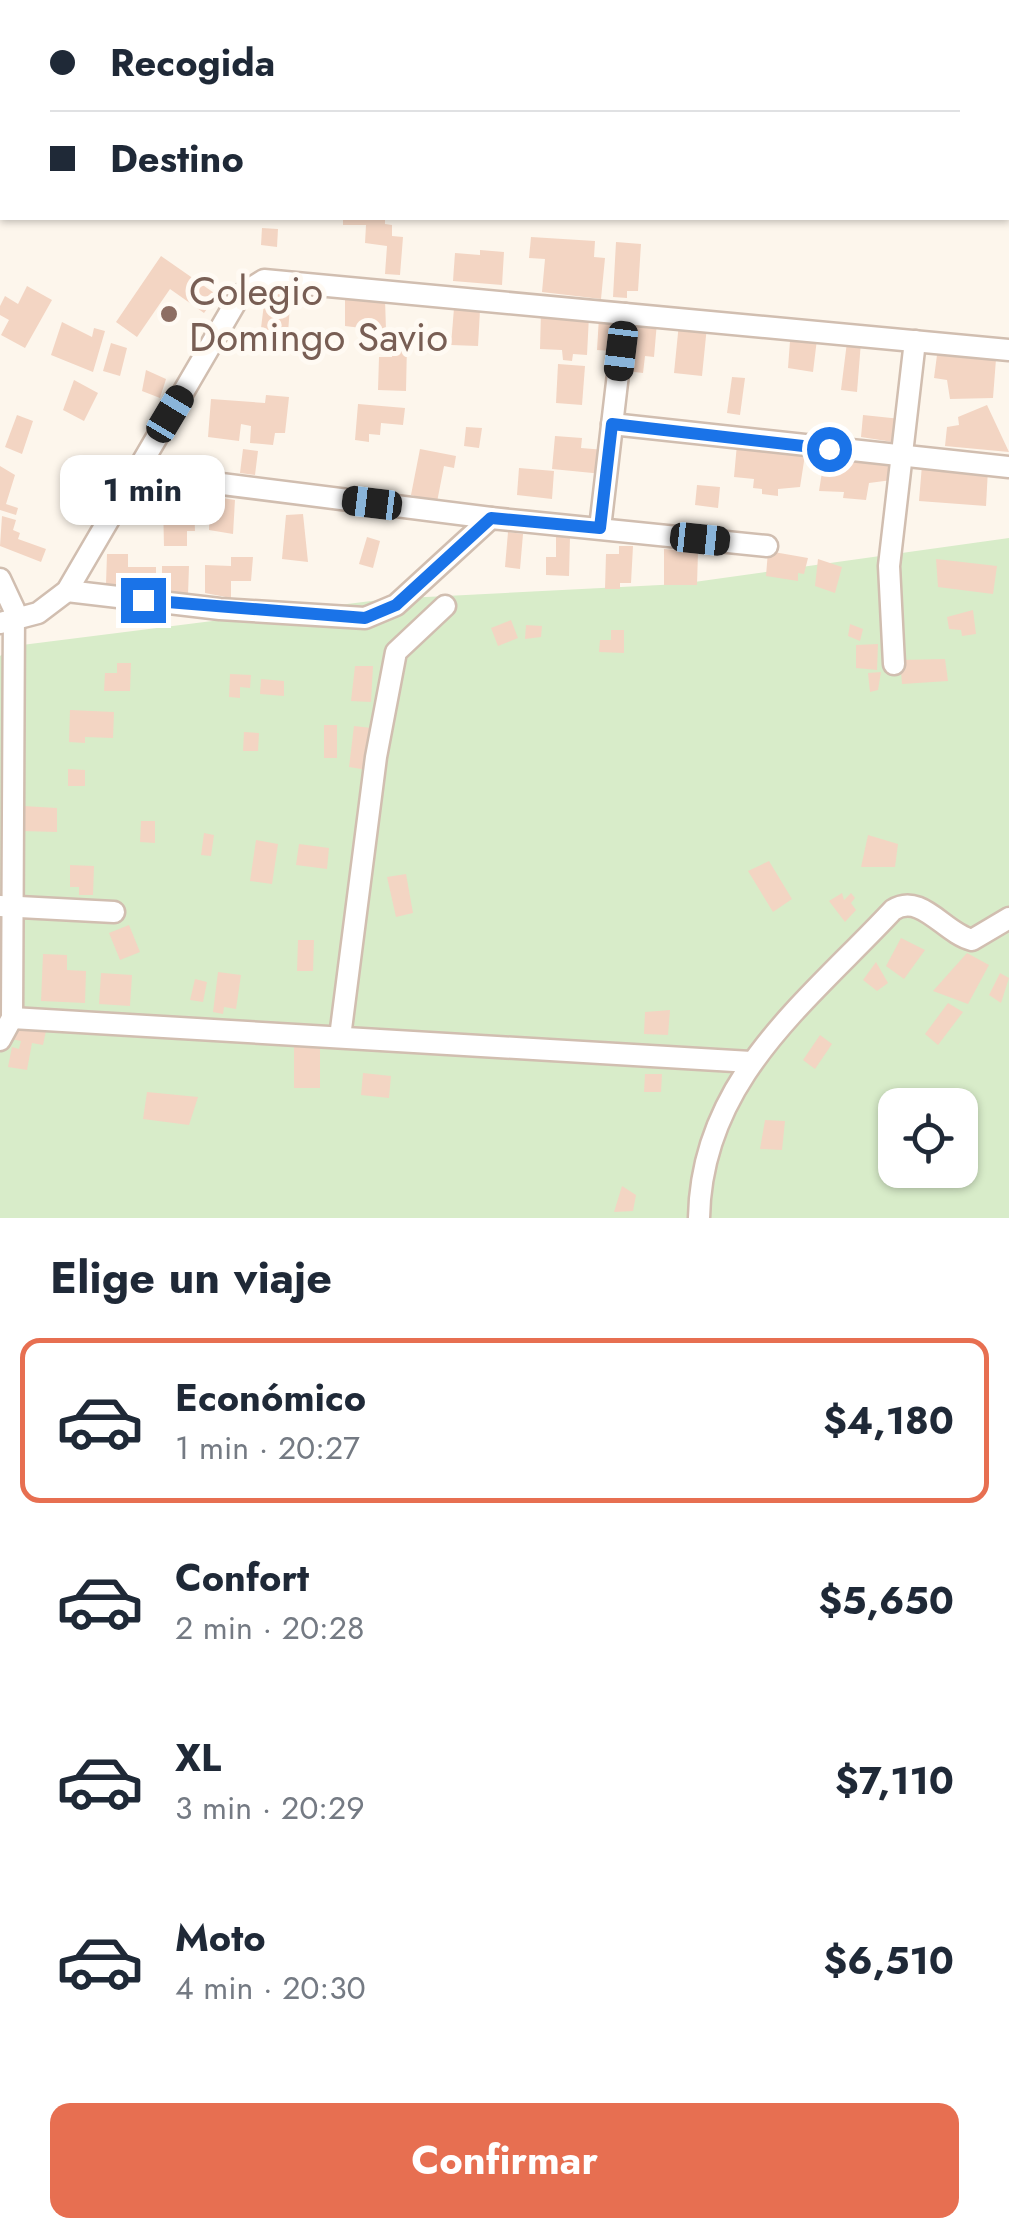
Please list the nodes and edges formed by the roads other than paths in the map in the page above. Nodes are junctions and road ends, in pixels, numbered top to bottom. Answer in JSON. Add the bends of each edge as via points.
{"nodes":[{"id":1,"x":625,"y":314,"type":"junction"},
{"id":2,"x":915,"y":341,"type":"junction"},
{"id":3,"x":1009,"y":350,"type":"edge"},
{"id":4,"x":612,"y":424,"type":"junction"},
{"id":5,"x":902,"y":458,"type":"junction"},
{"id":6,"x":1009,"y":467,"type":"edge"},
{"id":7,"x":136,"y":473,"type":"junction"},
{"id":8,"x":491,"y":518,"type":"junction"},
{"id":9,"x":600,"y":528,"type":"junction"},
{"id":10,"x":767,"y":546,"type":"dead end"},
{"id":11,"x":0,"y":579,"type":"edge"},
{"id":12,"x":66,"y":591,"type":"junction"},
{"id":13,"x":445,"y":606,"type":"dead end"},
{"id":14,"x":7,"y":621,"type":"edge"},
{"id":15,"x":894,"y":664,"type":"dead end"},
{"id":16,"x":7,"y":906,"type":"edge"},
{"id":17,"x":114,"y":912,"type":"dead end"},
{"id":18,"x":1009,"y":918,"type":"edge"},
{"id":19,"x":12,"y":1018,"type":"junction"},
{"id":20,"x":340,"y":1036,"type":"junction"},
{"id":21,"x":0,"y":1040,"type":"edge"},
{"id":22,"x":751,"y":1062,"type":"junction"},
{"id":23,"x":699,"y":1218,"type":"edge"}],
"edges":[{"from":1,"to":2,"type":"street"},
{"from":1,"to":4,"type":"street"},
{"from":1,"to":7,"type":"street","via":[[264,280],[240,296]]},
{"from":2,"to":3,"type":"street"},
{"from":2,"to":5,"type":"street"},
{"from":4,"to":5,"type":"street"},
{"from":4,"to":9,"type":"street"},
{"from":5,"to":6,"type":"street"},
{"from":5,"to":15,"type":"street","via":[[888,566]]},
{"from":7,"to":8,"type":"street"},
{"from":7,"to":12,"type":"street"},
{"from":8,"to":9,"type":"street"},
{"from":8,"to":12,"type":"street","via":[[396,605],[365,618]]},
{"from":9,"to":10,"type":"street"},
{"from":11,"to":14,"type":"street","via":[[12,598]]},
{"from":12,"to":14,"type":"street","via":[[38,613]]},
{"from":13,"to":20,"type":"street","via":[[396,652]]},
{"from":14,"to":16,"type":"street"},
{"from":16,"to":17,"type":"street"},
{"from":16,"to":19,"type":"street"},
{"from":18,"to":22,"type":"street","via":[[972,940],[916,905],[903,904]]},
{"from":19,"to":20,"type":"street"},
{"from":19,"to":21,"type":"street"},
{"from":20,"to":22,"type":"street"},
{"from":22,"to":23,"type":"street","via":[[712,1131]]}]}
